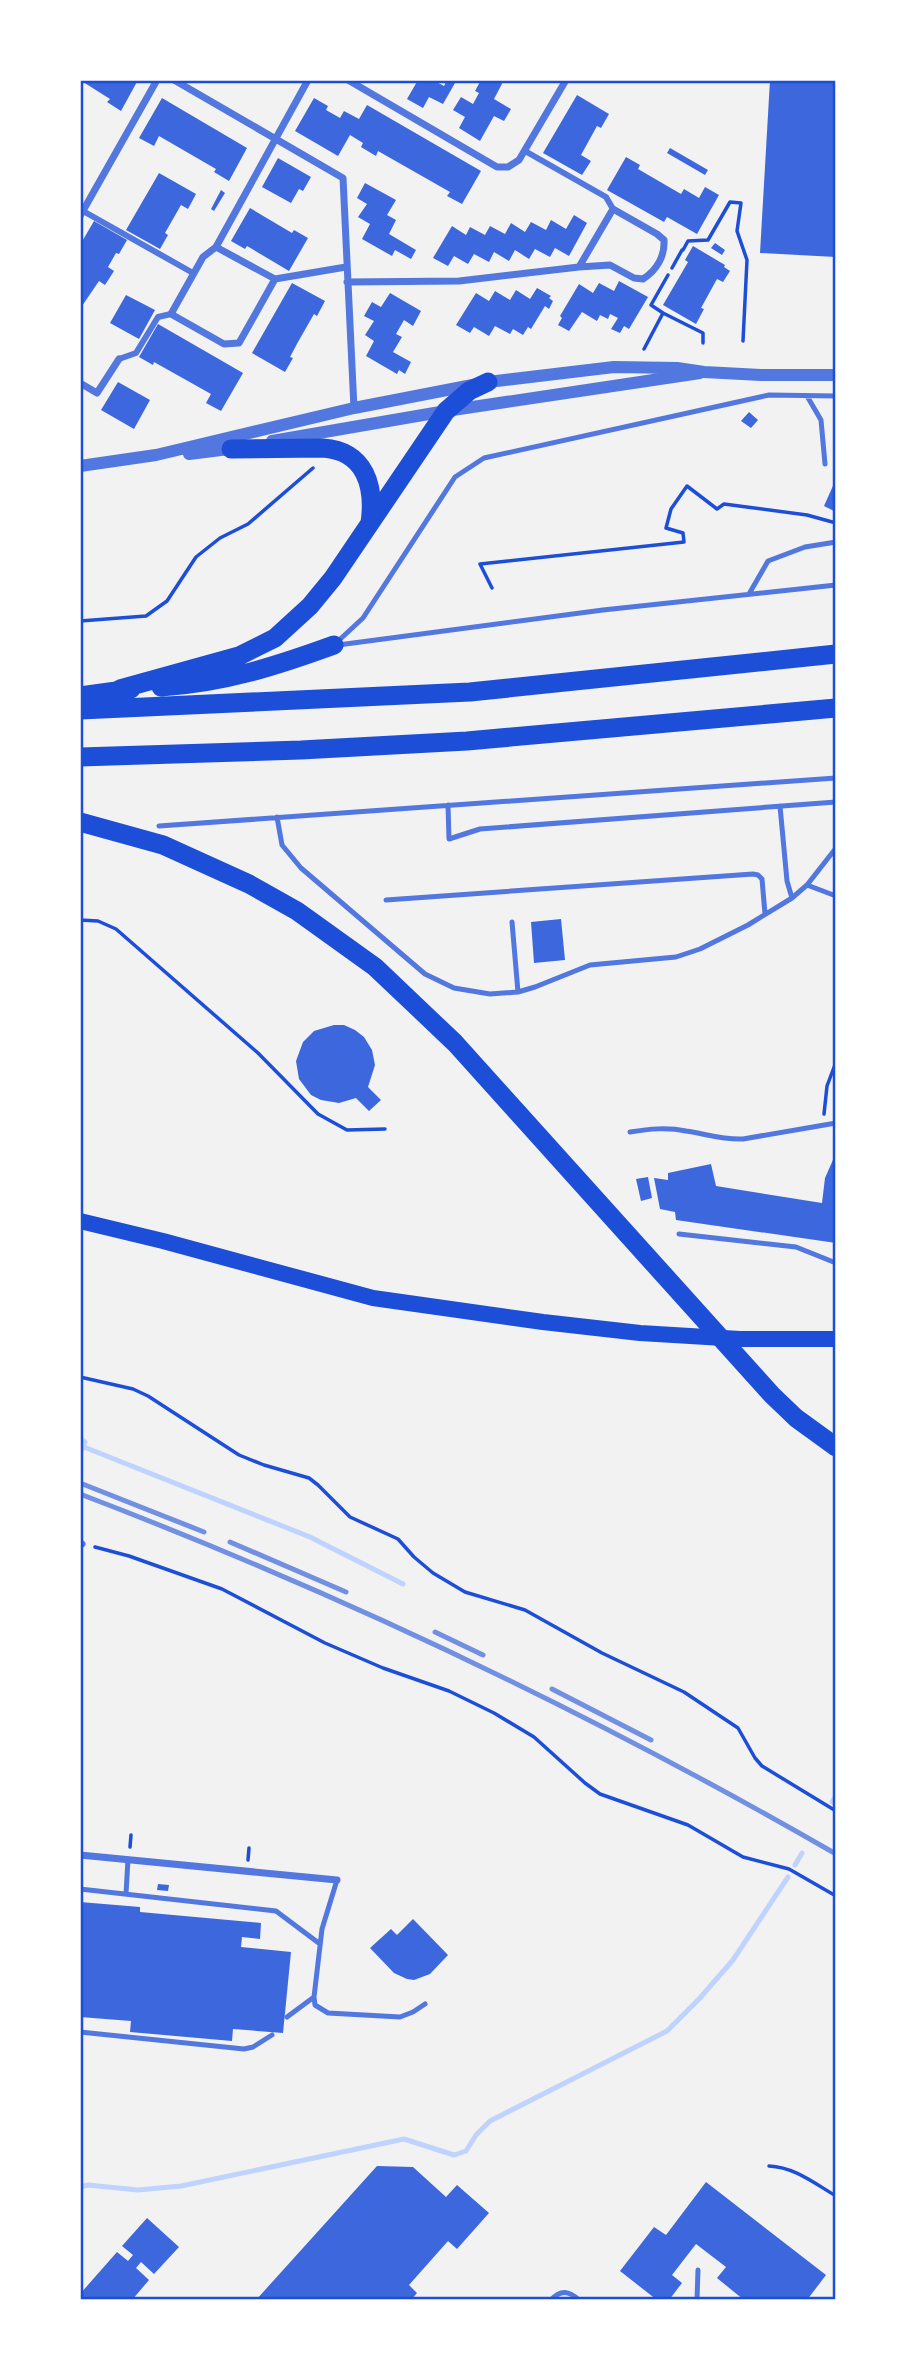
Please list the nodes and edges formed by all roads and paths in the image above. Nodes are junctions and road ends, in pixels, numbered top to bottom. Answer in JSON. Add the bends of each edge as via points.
{"nodes":[{"id":1,"x":158,"y":80,"type":"edge"},
{"id":2,"x":174,"y":80,"type":"edge"},
{"id":3,"x":308,"y":80,"type":"edge"},
{"id":4,"x":348,"y":80,"type":"edge"},
{"id":5,"x":566,"y":80,"type":"edge"},
{"id":6,"x":276,"y":138,"type":"junction"},
{"id":7,"x":525,"y":151,"type":"junction"},
{"id":8,"x":612,"y":209,"type":"junction"},
{"id":9,"x":82,"y":213,"type":"edge"},
{"id":10,"x":215,"y":247,"type":"junction"},
{"id":11,"x":683,"y":250,"type":"dead end"},
{"id":12,"x":346,"y":267,"type":"junction"},
{"id":13,"x":579,"y":267,"type":"junction"},
{"id":14,"x":193,"y":273,"type":"junction"},
{"id":15,"x":275,"y":278,"type":"junction"},
{"id":16,"x":347,"y":282,"type":"junction"},
{"id":17,"x":171,"y":314,"type":"junction"},
{"id":18,"x":743,"y":341,"type":"dead end"},
{"id":19,"x":703,"y":343,"type":"dead end"},
{"id":20,"x":643,"y":349,"type":"dead end"},
{"id":21,"x":118,"y":359,"type":"joint"},
{"id":22,"x":704,"y":372,"type":"junction"},
{"id":23,"x":835,"y":375,"type":"edge"},
{"id":24,"x":488,"y":382,"type":"junction"},
{"id":25,"x":80,"y":383,"type":"edge"},
{"id":26,"x":807,"y":396,"type":"junction"},
{"id":27,"x":835,"y":396,"type":"edge"},
{"id":28,"x":354,"y":408,"type":"junction"},
{"id":29,"x":446,"y":411,"type":"junction"},
{"id":30,"x":231,"y":449,"type":"junction"},
{"id":31,"x":156,"y":455,"type":"junction"},
{"id":32,"x":825,"y":464,"type":"dead end"},
{"id":33,"x":80,"y":466,"type":"edge"},
{"id":34,"x":315,"y":467,"type":"dead end"},
{"id":35,"x":835,"y":523,"type":"edge"},
{"id":36,"x":370,"y":524,"type":"junction"},
{"id":37,"x":835,"y":542,"type":"edge"},
{"id":38,"x":835,"y":585,"type":"edge"},
{"id":39,"x":492,"y":588,"type":"dead end"},
{"id":40,"x":749,"y":594,"type":"junction"},
{"id":41,"x":80,"y":621,"type":"edge"},
{"id":42,"x":334,"y":645,"type":"junction"},
{"id":43,"x":835,"y":654,"type":"edge"},
{"id":44,"x":120,"y":690,"type":"junction"},
{"id":45,"x":80,"y":696,"type":"edge"},
{"id":46,"x":835,"y":708,"type":"edge"},
{"id":47,"x":80,"y":709,"type":"edge"},
{"id":48,"x":80,"y":757,"type":"edge"},
{"id":49,"x":835,"y":778,"type":"edge"},
{"id":50,"x":835,"y":802,"type":"edge"},
{"id":51,"x":449,"y":805,"type":"junction"},
{"id":52,"x":780,"y":806,"type":"junction"},
{"id":53,"x":277,"y":817,"type":"junction"},
{"id":54,"x":80,"y":822,"type":"edge"},
{"id":55,"x":159,"y":826,"type":"dead end"},
{"id":56,"x":835,"y":848,"type":"edge"},
{"id":57,"x":807,"y":885,"type":"junction"},
{"id":58,"x":835,"y":896,"type":"edge"},
{"id":59,"x":792,"y":898,"type":"junction"},
{"id":60,"x":386,"y":900,"type":"dead end"},
{"id":61,"x":765,"y":914,"type":"junction"},
{"id":62,"x":80,"y":920,"type":"edge"},
{"id":63,"x":512,"y":922,"type":"dead end"},
{"id":64,"x":518,"y":992,"type":"junction"},
{"id":65,"x":835,"y":1062,"type":"edge"},
{"id":66,"x":835,"y":1123,"type":"edge"},
{"id":67,"x":823,"y":1125,"type":"junction"},
{"id":68,"x":385,"y":1129,"type":"dead end"},
{"id":69,"x":630,"y":1132,"type":"dead end"},
{"id":70,"x":80,"y":1221,"type":"edge"},
{"id":71,"x":679,"y":1234,"type":"dead end"},
{"id":72,"x":835,"y":1263,"type":"edge"},
{"id":73,"x":835,"y":1339,"type":"edge"},
{"id":74,"x":82,"y":1377,"type":"edge"},
{"id":75,"x":835,"y":1447,"type":"edge"},
{"id":76,"x":81,"y":1543,"type":"edge"},
{"id":77,"x":835,"y":1811,"type":"edge"},
{"id":78,"x":80,"y":1855,"type":"edge"},
{"id":79,"x":128,"y":1859,"type":"junction"},
{"id":80,"x":337,"y":1880,"type":"joint"},
{"id":81,"x":80,"y":1889,"type":"edge"},
{"id":82,"x":126,"y":1894,"type":"junction"},
{"id":83,"x":835,"y":1896,"type":"edge"},
{"id":84,"x":320,"y":1944,"type":"junction"},
{"id":85,"x":314,"y":1997,"type":"junction"},
{"id":86,"x":425,"y":2004,"type":"dead end"},
{"id":87,"x":287,"y":2017,"type":"dead end"},
{"id":88,"x":80,"y":2032,"type":"edge"},
{"id":89,"x":272,"y":2035,"type":"dead end"},
{"id":90,"x":769,"y":2166,"type":"dead end"},
{"id":91,"x":835,"y":2196,"type":"edge"},
{"id":92,"x":698,"y":2270,"type":"dead end"},
{"id":93,"x":551,"y":2300,"type":"edge"},
{"id":94,"x":579,"y":2300,"type":"edge"},
{"id":95,"x":697,"y":2300,"type":"edge"}],
"edges":[{"from":1,"to":9,"type":"street"},
{"from":2,"to":6,"type":"street"},
{"from":3,"to":6,"type":"street"},
{"from":4,"to":7,"type":"street","via":[[497,167],[508,167]]},
{"from":5,"to":7,"type":"street"},
{"from":6,"to":10,"type":"street"},
{"from":6,"to":12,"type":"street","via":[[343,178]]},
{"from":7,"to":8,"type":"street","via":[[606,197]]},
{"from":8,"to":13,"type":"street"},
{"from":8,"to":13,"type":"street","via":[[657,234],[664,240],[665,252],[643,279],[610,265]]},
{"from":9,"to":14,"type":"street"},
{"from":10,"to":14,"type":"street"},
{"from":10,"to":15,"type":"street"},
{"from":11,"to":18,"type":"path","via":[[688,241],[708,240],[730,202],[741,203],[737,231],[747,260]]},
{"from":12,"to":15,"type":"street"},
{"from":12,"to":16,"type":"street"},
{"from":13,"to":16,"type":"street","via":[[459,281]]},
{"from":14,"to":17,"type":"street"},
{"from":15,"to":17,"type":"street","via":[[239,343],[224,344]]},
{"from":16,"to":28,"type":"street"},
{"from":17,"to":21,"type":"street","via":[[158,317],[136,353]]},
{"from":19,"to":20,"type":"path","via":[[703,332],[663,313]]},
{"from":21,"to":25,"type":"street","via":[[97,393]]},
{"from":22,"to":23,"type":"street"},
{"from":22,"to":24,"type":"street","via":[[614,367]]},
{"from":22,"to":29,"type":"street"},
{"from":24,"to":28,"type":"street"},
{"from":24,"to":29,"type":"highway"},
{"from":26,"to":27,"type":"lane"},
{"from":26,"to":32,"type":"lane","via":[[821,420]]},
{"from":26,"to":42,"type":"lane","via":[[769,395],[484,458],[454,477],[363,618]]},
{"from":28,"to":31,"type":"street"},
{"from":29,"to":30,"type":"street"},
{"from":29,"to":36,"type":"highway"},
{"from":30,"to":31,"type":"street"},
{"from":30,"to":36,"type":"highway","via":[[323,448],[350,457],[368,477]]},
{"from":31,"to":33,"type":"street"},
{"from":34,"to":41,"type":"path","via":[[248,524],[196,557],[167,601],[146,617]]},
{"from":35,"to":39,"type":"path","via":[[724,504],[717,509],[687,486],[671,509],[666,528],[683,533],[684,542],[480,564]]},
{"from":36,"to":44,"type":"highway","via":[[310,606],[275,638],[239,656]]},
{"from":37,"to":40,"type":"lane","via":[[768,561]]},
{"from":38,"to":40,"type":"lane"},
{"from":40,"to":42,"type":"lane"},
{"from":42,"to":44,"type":"highway","via":[[222,680]]},
{"from":43,"to":47,"type":"highway","via":[[470,692]]},
{"from":44,"to":45,"type":"highway"},
{"from":46,"to":48,"type":"highway","via":[[467,741]]},
{"from":49,"to":51,"type":"lane"},
{"from":50,"to":52,"type":"lane"},
{"from":51,"to":52,"type":"lane","via":[[450,839],[480,829]]},
{"from":51,"to":53,"type":"lane"},
{"from":52,"to":59,"type":"lane"},
{"from":53,"to":55,"type":"lane"},
{"from":53,"to":64,"type":"lane","via":[[289,856],[425,974],[472,992]]},
{"from":54,"to":75,"type":"highway","via":[[133,835],[249,884],[354,950],[455,1043],[748,1369],[796,1418]]},
{"from":56,"to":57,"type":"lane"},
{"from":57,"to":58,"type":"lane"},
{"from":57,"to":59,"type":"lane"},
{"from":59,"to":61,"type":"lane"},
{"from":60,"to":61,"type":"lane","via":[[753,874],[762,879]]},
{"from":61,"to":64,"type":"lane","via":[[676,957],[590,965]]},
{"from":62,"to":68,"type":"path","via":[[116,929],[258,1053],[318,1114],[347,1130]]},
{"from":63,"to":64,"type":"lane"},
{"from":65,"to":67,"type":"path"},
{"from":66,"to":67,"type":"lane"},
{"from":67,"to":69,"type":"lane","via":[[743,1139],[654,1128]]},
{"from":70,"to":73,"type":"main road","via":[[373,1298],[640,1333]]},
{"from":71,"to":72,"type":"lane","via":[[796,1247]]},
{"from":74,"to":77,"type":"path","via":[[133,1389],[239,1455],[309,1478],[350,1517],[398,1539],[414,1558],[465,1592],[525,1610],[684,1692],[738,1728],[762,1766]]},
{"from":76,"to":83,"type":"path","via":[[222,1589],[325,1643],[449,1691],[524,1730],[600,1794],[688,1825],[743,1857],[789,1869]]},
{"from":78,"to":79,"type":"street"},
{"from":79,"to":80,"type":"street"},
{"from":79,"to":82,"type":"lane"},
{"from":80,"to":84,"type":"lane"},
{"from":81,"to":82,"type":"lane"},
{"from":82,"to":84,"type":"lane","via":[[276,1911]]},
{"from":84,"to":85,"type":"lane"},
{"from":85,"to":86,"type":"lane","via":[[315,2005],[328,2013],[400,2017]]},
{"from":85,"to":87,"type":"lane"},
{"from":88,"to":89,"type":"lane","via":[[244,2049]]},
{"from":90,"to":91,"type":"path","via":[[797,2173]]},
{"from":92,"to":95,"type":"lane"},
{"from":93,"to":94,"type":"lane","via":[[564,2292]]}]}
